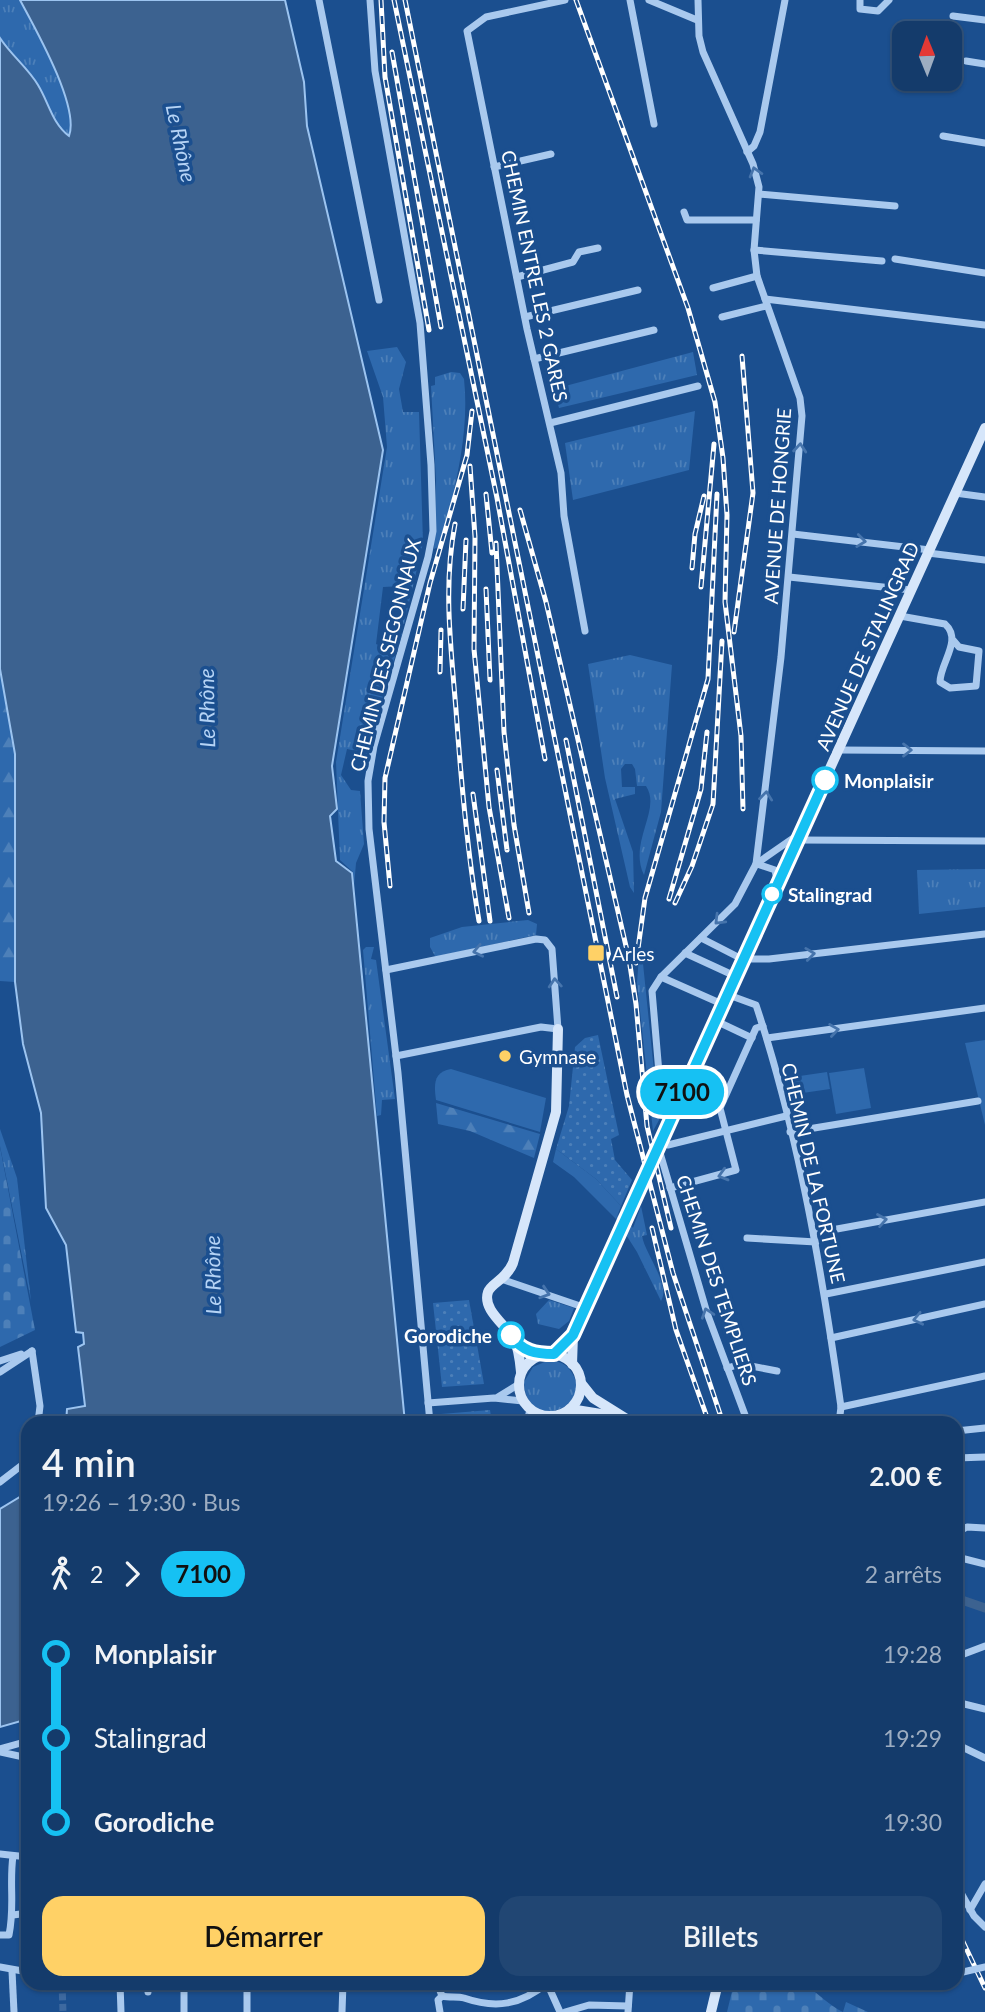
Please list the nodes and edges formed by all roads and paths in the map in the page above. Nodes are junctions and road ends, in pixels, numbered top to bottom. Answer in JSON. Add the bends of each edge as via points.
{"nodes":[{"id":1,"x":320,"y":0,"type":"edge"},
{"id":2,"x":370,"y":0,"type":"edge"},
{"id":3,"x":565,"y":0,"type":"edge"},
{"id":4,"x":630,"y":0,"type":"edge"},
{"id":5,"x":649,"y":0,"type":"edge"},
{"id":6,"x":698,"y":0,"type":"edge"},
{"id":7,"x":785,"y":0,"type":"edge"},
{"id":8,"x":860,"y":0,"type":"edge"},
{"id":9,"x":889,"y":0,"type":"edge"},
{"id":10,"x":530,"y":4,"type":"edge"},
{"id":11,"x":953,"y":16,"type":"dead end"},
{"id":12,"x":698,"y":20,"type":"junction"},
{"id":13,"x":985,"y":20,"type":"edge"},
{"id":14,"x":966,"y":61,"type":"dead end"},
{"id":15,"x":985,"y":64,"type":"edge"},
{"id":16,"x":654,"y":124,"type":"dead end"},
{"id":17,"x":943,"y":136,"type":"dead end"},
{"id":18,"x":985,"y":143,"type":"edge"},
{"id":19,"x":747,"y":152,"type":"junction"},
{"id":20,"x":551,"y":154,"type":"dead end"},
{"id":21,"x":494,"y":167,"type":"junction"},
{"id":22,"x":759,"y":194,"type":"junction"},
{"id":23,"x":895,"y":206,"type":"dead end"},
{"id":24,"x":684,"y":212,"type":"dead end"},
{"id":25,"x":757,"y":220,"type":"junction"},
{"id":26,"x":598,"y":248,"type":"dead end"},
{"id":27,"x":754,"y":250,"type":"junction"},
{"id":28,"x":895,"y":259,"type":"dead end"},
{"id":29,"x":881,"y":261,"type":"dead end"},
{"id":30,"x":985,"y":273,"type":"edge"},
{"id":31,"x":757,"y":276,"type":"junction"},
{"id":32,"x":517,"y":277,"type":"junction"},
{"id":33,"x":713,"y":288,"type":"dead end"},
{"id":34,"x":638,"y":290,"type":"dead end"},
{"id":35,"x":379,"y":300,"type":"dead end"},
{"id":36,"x":765,"y":303,"type":"junction"},
{"id":37,"x":525,"y":317,"type":"junction"},
{"id":38,"x":722,"y":317,"type":"dead end"},
{"id":39,"x":985,"y":325,"type":"edge"},
{"id":40,"x":654,"y":330,"type":"dead end"},
{"id":41,"x":534,"y":359,"type":"junction"},
{"id":42,"x":698,"y":386,"type":"dead end"},
{"id":43,"x":550,"y":423,"type":"junction"},
{"id":44,"x":985,"y":428,"type":"edge"},
{"id":45,"x":955,"y":493,"type":"junction"},
{"id":46,"x":985,"y":497,"type":"edge"},
{"id":47,"x":793,"y":534,"type":"junction"},
{"id":48,"x":929,"y":551,"type":"junction"},
{"id":49,"x":985,"y":560,"type":"edge"},
{"id":50,"x":789,"y":577,"type":"junction"},
{"id":51,"x":911,"y":590,"type":"junction"},
{"id":52,"x":900,"y":616,"type":"junction"},
{"id":53,"x":585,"y":631,"type":"dead end"},
{"id":54,"x":953,"y":640,"type":"junction"},
{"id":55,"x":839,"y":750,"type":"junction"},
{"id":56,"x":985,"y":751,"type":"edge"},
{"id":57,"x":799,"y":836,"type":"junction"},
{"id":58,"x":985,"y":841,"type":"edge"},
{"id":59,"x":757,"y":864,"type":"junction"},
{"id":60,"x":777,"y":884,"type":"junction"},
{"id":61,"x":985,"y":934,"type":"edge"},
{"id":62,"x":701,"y":938,"type":"junction"},
{"id":63,"x":685,"y":953,"type":"junction"},
{"id":64,"x":742,"y":959,"type":"junction"},
{"id":65,"x":386,"y":970,"type":"junction"},
{"id":66,"x":735,"y":976,"type":"junction"},
{"id":67,"x":661,"y":977,"type":"junction"},
{"id":68,"x":724,"y":999,"type":"junction"},
{"id":69,"x":985,"y":1008,"type":"edge"},
{"id":70,"x":714,"y":1020,"type":"junction"},
{"id":71,"x":763,"y":1026,"type":"junction"},
{"id":72,"x":558,"y":1028,"type":"junction"},
{"id":73,"x":752,"y":1038,"type":"junction"},
{"id":74,"x":766,"y":1038,"type":"junction"},
{"id":75,"x":396,"y":1056,"type":"junction"},
{"id":76,"x":978,"y":1101,"type":"dead end"},
{"id":77,"x":786,"y":1116,"type":"junction"},
{"id":78,"x":668,"y":1121,"type":"junction"},
{"id":79,"x":726,"y":1131,"type":"junction"},
{"id":80,"x":790,"y":1132,"type":"junction"},
{"id":81,"x":659,"y":1143,"type":"junction"},
{"id":82,"x":670,"y":1188,"type":"junction"},
{"id":83,"x":639,"y":1189,"type":"tunnel mouth"},
{"id":84,"x":985,"y":1202,"type":"edge"},
{"id":85,"x":814,"y":1233,"type":"junction"},
{"id":86,"x":747,"y":1238,"type":"dead end"},
{"id":87,"x":816,"y":1242,"type":"junction"},
{"id":88,"x":985,"y":1262,"type":"edge"},
{"id":89,"x":504,"y":1280,"type":"junction"},
{"id":90,"x":826,"y":1294,"type":"junction"},
{"id":91,"x":985,"y":1304,"type":"edge"},
{"id":92,"x":586,"y":1308,"type":"junction"},
{"id":93,"x":573,"y":1335,"type":"junction"},
{"id":94,"x":831,"y":1338,"type":"junction"},
{"id":95,"x":515,"y":1342,"type":"junction"},
{"id":96,"x":32,"y":1351,"type":"junction"},
{"id":97,"x":554,"y":1354,"type":"junction"},
{"id":98,"x":540,"y":1356,"type":"junction"},
{"id":99,"x":0,"y":1361,"type":"edge"},
{"id":100,"x":572,"y":1364,"type":"junction"},
{"id":101,"x":727,"y":1368,"type":"junction"},
{"id":102,"x":777,"y":1371,"type":"dead end"},
{"id":103,"x":0,"y":1372,"type":"edge"},
{"id":104,"x":521,"y":1372,"type":"junction"},
{"id":105,"x":985,"y":1376,"type":"edge"},
{"id":106,"x":581,"y":1383,"type":"junction"},
{"id":107,"x":519,"y":1384,"type":"junction"},
{"id":108,"x":494,"y":1398,"type":"junction"},
{"id":109,"x":428,"y":1403,"type":"junction"},
{"id":110,"x":526,"y":1405,"type":"junction"},
{"id":111,"x":841,"y":1407,"type":"junction"},
{"id":112,"x":570,"y":1409,"type":"junction"},
{"id":113,"x":39,"y":1416,"type":"edge"},
{"id":114,"x":429,"y":1416,"type":"edge"},
{"id":115,"x":527,"y":1416,"type":"edge"},
{"id":116,"x":535,"y":1416,"type":"edge"},
{"id":117,"x":551,"y":1416,"type":"edge"},
{"id":118,"x":613,"y":1416,"type":"edge"},
{"id":119,"x":620,"y":1416,"type":"edge"},
{"id":120,"x":745,"y":1416,"type":"edge"},
{"id":121,"x":840,"y":1416,"type":"edge"},
{"id":122,"x":985,"y":1428,"type":"edge"},
{"id":123,"x":963,"y":1430,"type":"edge"},
{"id":124,"x":985,"y":1457,"type":"edge"},
{"id":125,"x":963,"y":1458,"type":"edge"},
{"id":126,"x":21,"y":1466,"type":"edge"},
{"id":127,"x":0,"y":1482,"type":"edge"},
{"id":128,"x":985,"y":1528,"type":"edge"},
{"id":129,"x":963,"y":1529,"type":"edge"},
{"id":130,"x":963,"y":1558,"type":"edge"},
{"id":131,"x":985,"y":1564,"type":"edge"},
{"id":132,"x":985,"y":1646,"type":"edge"},
{"id":133,"x":963,"y":1654,"type":"edge"},
{"id":134,"x":963,"y":1704,"type":"edge"},
{"id":135,"x":985,"y":1709,"type":"edge"},
{"id":136,"x":21,"y":1744,"type":"edge"},
{"id":137,"x":963,"y":1747,"type":"edge"},
{"id":138,"x":0,"y":1751,"type":"edge"},
{"id":139,"x":21,"y":1756,"type":"edge"},
{"id":140,"x":985,"y":1758,"type":"edge"},
{"id":141,"x":0,"y":1854,"type":"edge"},
{"id":142,"x":13,"y":1856,"type":"junction"},
{"id":143,"x":21,"y":1857,"type":"edge"},
{"id":144,"x":985,"y":1884,"type":"edge"},
{"id":145,"x":963,"y":1897,"type":"edge"},
{"id":146,"x":970,"y":1910,"type":"junction"},
{"id":147,"x":21,"y":1914,"type":"edge"},
{"id":148,"x":13,"y":1915,"type":"junction"},
{"id":149,"x":985,"y":1927,"type":"edge"},
{"id":150,"x":0,"y":1935,"type":"edge"},
{"id":151,"x":0,"y":1967,"type":"edge"},
{"id":152,"x":985,"y":1967,"type":"edge"},
{"id":153,"x":12,"y":1971,"type":"junction"},
{"id":154,"x":963,"y":1971,"type":"edge"},
{"id":155,"x":21,"y":1972,"type":"edge"},
{"id":156,"x":120,"y":1990,"type":"edge"},
{"id":157,"x":184,"y":1990,"type":"edge"},
{"id":158,"x":247,"y":1990,"type":"edge"},
{"id":159,"x":343,"y":1990,"type":"edge"},
{"id":160,"x":440,"y":1990,"type":"edge"},
{"id":161,"x":537,"y":1990,"type":"edge"},
{"id":162,"x":551,"y":1990,"type":"edge"},
{"id":163,"x":629,"y":1990,"type":"edge"},
{"id":164,"x":716,"y":1990,"type":"edge"},
{"id":165,"x":442,"y":1996,"type":"junction"},
{"id":166,"x":508,"y":2008,"type":"edge"},
{"id":167,"x":628,"y":2009,"type":"edge"},
{"id":168,"x":14,"y":2012,"type":"edge"},
{"id":169,"x":121,"y":2012,"type":"edge"},
{"id":170,"x":184,"y":2012,"type":"edge"},
{"id":171,"x":247,"y":2012,"type":"edge"},
{"id":172,"x":342,"y":2012,"type":"edge"},
{"id":173,"x":440,"y":2012,"type":"edge"},
{"id":174,"x":562,"y":2012,"type":"edge"},
{"id":175,"x":711,"y":2012,"type":"edge"}],
"edges":[{"from":1,"to":35,"type":"street"},
{"from":2,"to":65,"type":"street","name":"CHEMIN DES SEGONNAUX","via":[[375,71],[420,323],[433,531],[368,781],[369,829]]},
{"from":3,"to":10,"type":"street","name":"CHEMIN ENTRE LES 2 GARES"},
{"from":4,"to":16,"type":"street"},
{"from":5,"to":12,"type":"street"},
{"from":6,"to":12,"type":"street","name":"AVENUE DE HONGRIE"},
{"from":7,"to":19,"type":"street","via":[[760,132]]},
{"from":8,"to":9,"type":"street","via":[[860,9],[878,11]]},
{"from":10,"to":21,"type":"street","name":"CHEMIN ENTRE LES 2 GARES","via":[[486,17],[467,31]]},
{"from":11,"to":13,"type":"street"},
{"from":12,"to":19,"type":"street","name":"AVENUE DE HONGRIE","via":[[704,52]]},
{"from":14,"to":15,"type":"street"},
{"from":17,"to":18,"type":"street"},
{"from":22,"to":19,"type":"street","name":"AVENUE DE HONGRIE","one_way":true},
{"from":20,"to":21,"type":"street"},
{"from":21,"to":32,"type":"street","name":"CHEMIN ENTRE LES 2 GARES"},
{"from":22,"to":23,"type":"street"},
{"from":22,"to":25,"type":"street","name":"AVENUE DE HONGRIE"},
{"from":24,"to":25,"type":"street","via":[[687,220]]},
{"from":25,"to":27,"type":"street","name":"AVENUE DE HONGRIE"},
{"from":26,"to":32,"type":"street","via":[[579,252],[573,262]]},
{"from":27,"to":29,"type":"street"},
{"from":27,"to":31,"type":"street","name":"AVENUE DE HONGRIE"},
{"from":28,"to":30,"type":"street"},
{"from":31,"to":33,"type":"street"},
{"from":31,"to":36,"type":"street","name":"AVENUE DE HONGRIE"},
{"from":32,"to":37,"type":"street","name":"CHEMIN ENTRE LES 2 GARES"},
{"from":34,"to":37,"type":"street"},
{"from":36,"to":38,"type":"street"},
{"from":36,"to":39,"type":"street"},
{"from":47,"to":36,"type":"street","name":"AVENUE DE HONGRIE","one_way":true,"via":[[802,432],[800,398]]},
{"from":37,"to":41,"type":"street","name":"CHEMIN ENTRE LES 2 GARES"},
{"from":40,"to":41,"type":"street"},
{"from":41,"to":43,"type":"street","name":"CHEMIN ENTRE LES 2 GARES"},
{"from":42,"to":43,"type":"street"},
{"from":43,"to":53,"type":"street","name":"CHEMIN ENTRE LES 2 GARES"},
{"from":44,"to":45,"type":"main road","name":"AVENUE DE STALINGRAD"},
{"from":45,"to":46,"type":"street"},
{"from":45,"to":48,"type":"main road","name":"AVENUE DE STALINGRAD"},
{"from":47,"to":48,"type":"street","one_way":true},
{"from":47,"to":50,"type":"street","name":"AVENUE DE HONGRIE"},
{"from":48,"to":49,"type":"street"},
{"from":48,"to":51,"type":"main road","name":"AVENUE DE STALINGRAD"},
{"from":50,"to":51,"type":"street"},
{"from":59,"to":50,"type":"street","name":"AVENUE DE HONGRIE","one_way":true},
{"from":51,"to":52,"type":"main road","name":"AVENUE DE STALINGRAD"},
{"from":52,"to":54,"type":"street","via":[[946,624]]},
{"from":52,"to":55,"type":"main road","name":"AVENUE DE STALINGRAD"},
{"from":54,"to":54,"type":"street","via":[[940,682],[950,688],[976,687],[979,651],[959,647]]},
{"from":55,"to":56,"type":"street","one_way":true},
{"from":55,"to":57,"type":"main road","name":"AVENUE DE STALINGRAD"},
{"from":57,"to":58,"type":"street"},
{"from":57,"to":59,"type":"street"},
{"from":57,"to":60,"type":"main road","name":"AVENUE DE STALINGRAD"},
{"from":59,"to":60,"type":"street","via":[[775,870]]},
{"from":59,"to":62,"type":"street","name":"AVENUE DE HONGRIE","one_way":true,"via":[[735,904]]},
{"from":60,"to":64,"type":"main road","name":"AVENUE DE STALINGRAD"},
{"from":64,"to":61,"type":"street","one_way":true},
{"from":62,"to":63,"type":"street","name":"AVENUE DE HONGRIE"},
{"from":62,"to":64,"type":"street"},
{"from":63,"to":66,"type":"street"},
{"from":63,"to":67,"type":"street","name":"AVENUE DE HONGRIE"},
{"from":64,"to":66,"type":"main road","name":"AVENUE DE STALINGRAD"},
{"from":72,"to":65,"type":"street","one_way":true,"via":[[552,949],[545,940]]},
{"from":65,"to":75,"type":"street","name":"CHEMIN DES SEGONNAUX"},
{"from":66,"to":68,"type":"main road","name":"AVENUE DE STALINGRAD"},
{"from":67,"to":68,"type":"street"},
{"from":67,"to":78,"type":"street","name":"AVENUE DE HONGRIE","via":[[651,1000],[662,1108]]},
{"from":68,"to":70,"type":"main road","name":"AVENUE DE STALINGRAD"},
{"from":68,"to":71,"type":"street","name":"CHEMIN DE LA FORTUNE","via":[[756,1005]]},
{"from":74,"to":69,"type":"street","one_way":true},
{"from":70,"to":73,"type":"street"},
{"from":70,"to":78,"type":"main road","name":"AVENUE DE STALINGRAD"},
{"from":71,"to":73,"type":"street","via":[[756,1028]]},
{"from":71,"to":74,"type":"street","name":"CHEMIN DE LA FORTUNE"},
{"from":72,"to":75,"type":"street","via":[[541,1027]]},
{"from":72,"to":89,"type":"main road","via":[[556,1112],[513,1263]]},
{"from":73,"to":79,"type":"street","via":[[720,1108]]},
{"from":74,"to":77,"type":"street","name":"CHEMIN DE LA FORTUNE"},
{"from":75,"to":109,"type":"street","name":"CHEMIN DES SEGONNAUX"},
{"from":76,"to":80,"type":"street"},
{"from":77,"to":79,"type":"street"},
{"from":77,"to":80,"type":"street","name":"CHEMIN DE LA FORTUNE"},
{"from":78,"to":81,"type":"main road","name":"AVENUE DE STALINGRAD"},
{"from":79,"to":81,"type":"street","via":[[668,1145]]},
{"from":79,"to":82,"type":"street","one_way":true,"via":[[736,1170]]},
{"from":80,"to":85,"type":"street","name":"CHEMIN DE LA FORTUNE"},
{"from":81,"to":82,"type":"street","name":"CHEMIN DES TEMPLIERS"},
{"from":101,"to":82,"type":"street","name":"CHEMIN DES TEMPLIERS","one_way":true},
{"from":83,"to":92,"type":"main road"},
{"from":85,"to":84,"type":"street","one_way":true},
{"from":85,"to":87,"type":"street","name":"CHEMIN DE LA FORTUNE"},
{"from":86,"to":87,"type":"street"},
{"from":87,"to":90,"type":"street","name":"CHEMIN DE LA FORTUNE"},
{"from":88,"to":90,"type":"street"},
{"from":89,"to":92,"type":"street","one_way":true},
{"from":89,"to":95,"type":"main road","via":[[488,1291],[488,1306]]},
{"from":90,"to":94,"type":"street","name":"CHEMIN DE LA FORTUNE"},
{"from":91,"to":94,"type":"street","one_way":true},
{"from":92,"to":93,"type":"main road"},
{"from":93,"to":97,"type":"main road"},
{"from":93,"to":100,"type":"main road"},
{"from":94,"to":111,"type":"street","name":"CHEMIN DE LA FORTUNE"},
{"from":95,"to":98,"type":"main road"},
{"from":95,"to":104,"type":"main road"},
{"from":96,"to":99,"type":"street"},
{"from":96,"to":103,"type":"street"},
{"from":96,"to":113,"type":"street"},
{"from":97,"to":98,"type":"main road"},
{"from":97,"to":100,"type":"main road"},
{"from":98,"to":104,"type":"main road"},
{"from":100,"to":106,"type":"main road"},
{"from":101,"to":102,"type":"street","via":[[741,1364]]},
{"from":101,"to":120,"type":"street","name":"CHEMIN DES TEMPLIERS"},
{"from":104,"to":107,"type":"main road"},
{"from":105,"to":111,"type":"street"},
{"from":106,"to":112,"type":"main road","via":[[579,1397]]},
{"from":106,"to":119,"type":"main road","via":[[593,1398]]},
{"from":107,"to":108,"type":"street"},
{"from":107,"to":110,"type":"main road"},
{"from":108,"to":109,"type":"street"},
{"from":108,"to":110,"type":"street"},
{"from":109,"to":114,"type":"street","name":"CHEMIN DES SEGONNAUX"},
{"from":110,"to":115,"type":"street"},
{"from":110,"to":116,"type":"main road"},
{"from":111,"to":121,"type":"street","name":"CHEMIN DE LA FORTUNE"},
{"from":112,"to":117,"type":"main road"},
{"from":112,"to":118,"type":"main road"},
{"from":122,"to":123,"type":"street"},
{"from":124,"to":125,"type":"street"},
{"from":126,"to":127,"type":"street"},
{"from":128,"to":129,"type":"street"},
{"from":130,"to":131,"type":"street"},
{"from":132,"to":133,"type":"street"},
{"from":134,"to":135,"type":"street"},
{"from":136,"to":138,"type":"street"},
{"from":137,"to":140,"type":"street"},
{"from":138,"to":139,"type":"street"},
{"from":141,"to":142,"type":"street"},
{"from":142,"to":143,"type":"street"},
{"from":142,"to":148,"type":"street"},
{"from":144,"to":146,"type":"street"},
{"from":145,"to":146,"type":"street"},
{"from":146,"to":149,"type":"street"},
{"from":147,"to":148,"type":"street"},
{"from":148,"to":150,"type":"street","via":[[9,1935]]},
{"from":151,"to":153,"type":"street"},
{"from":152,"to":154,"type":"street","bridge":true},
{"from":153,"to":155,"type":"street"},
{"from":153,"to":168,"type":"street"},
{"from":156,"to":169,"type":"street"},
{"from":157,"to":170,"type":"street"},
{"from":158,"to":171,"type":"street"},
{"from":159,"to":172,"type":"street"},
{"from":160,"to":165,"type":"street"},
{"from":161,"to":166,"type":"street"},
{"from":162,"to":174,"type":"street"},
{"from":163,"to":167,"type":"street"},
{"from":164,"to":175,"type":"main road"},
{"from":165,"to":166,"type":"street"},
{"from":165,"to":173,"type":"street"},
{"from":167,"to":174,"type":"street","via":[[589,2005]]}]}
